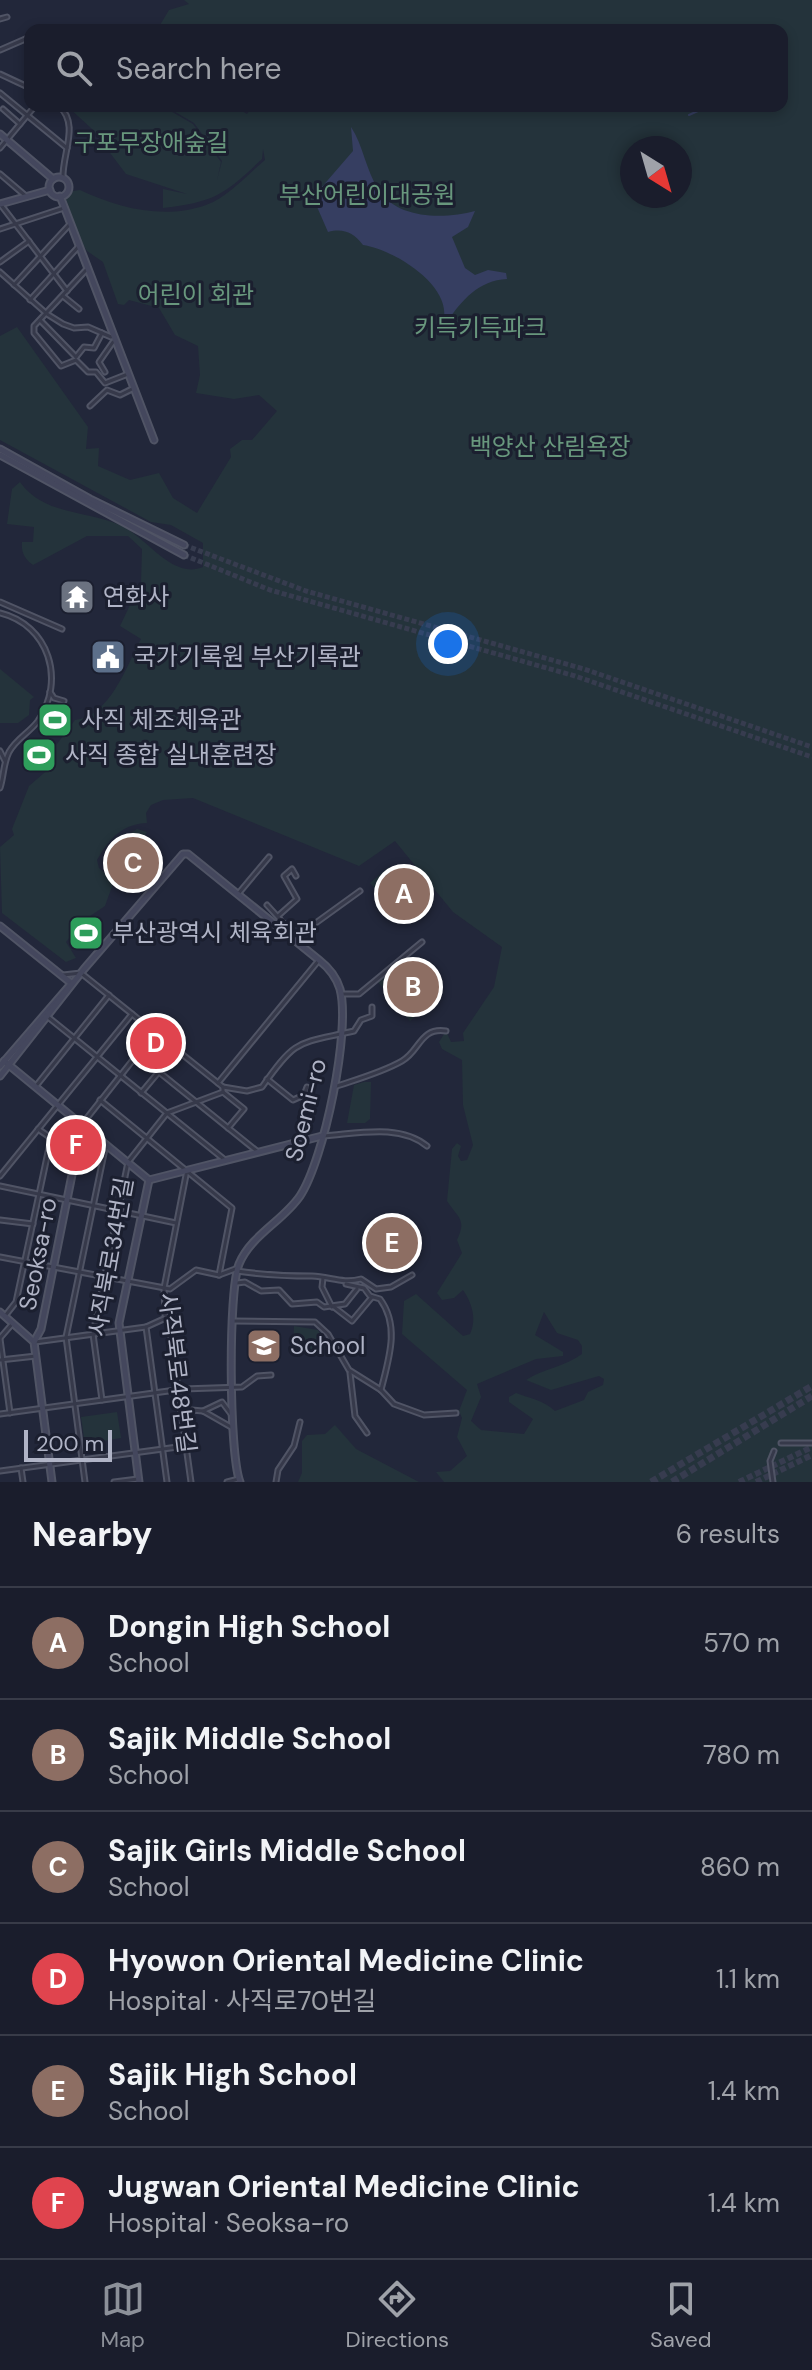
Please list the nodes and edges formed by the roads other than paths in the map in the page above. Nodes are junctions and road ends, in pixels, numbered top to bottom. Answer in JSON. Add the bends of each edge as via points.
{"nodes":[{"id":1,"x":7,"y":17,"type":"dead end"},
{"id":2,"x":0,"y":19,"type":"edge"},
{"id":3,"x":24,"y":38,"type":"edge"},
{"id":4,"x":0,"y":50,"type":"edge"},
{"id":5,"x":0,"y":74,"type":"edge"},
{"id":6,"x":24,"y":85,"type":"edge"},
{"id":7,"x":0,"y":93,"type":"edge"},
{"id":8,"x":3,"y":109,"type":"dead end"},
{"id":9,"x":30,"y":112,"type":"edge"},
{"id":10,"x":66,"y":112,"type":"edge"},
{"id":11,"x":27,"y":116,"type":"junction"},
{"id":12,"x":20,"y":124,"type":"junction"},
{"id":13,"x":0,"y":134,"type":"edge"},
{"id":14,"x":6,"y":140,"type":"junction"},
{"id":15,"x":0,"y":148,"type":"edge"},
{"id":16,"x":67,"y":148,"type":"junction"},
{"id":17,"x":0,"y":174,"type":"edge"},
{"id":18,"x":63,"y":178,"type":"junction"},
{"id":19,"x":53,"y":179,"type":"junction"},
{"id":20,"x":50,"y":190,"type":"junction"},
{"id":21,"x":60,"y":196,"type":"junction"},
{"id":22,"x":27,"y":197,"type":"junction"},
{"id":23,"x":0,"y":204,"type":"edge"},
{"id":24,"x":64,"y":208,"type":"junction"},
{"id":25,"x":15,"y":223,"type":"junction"},
{"id":26,"x":70,"y":224,"type":"junction"},
{"id":27,"x":0,"y":229,"type":"edge"},
{"id":28,"x":29,"y":241,"type":"junction"},
{"id":29,"x":80,"y":245,"type":"junction"},
{"id":30,"x":40,"y":257,"type":"junction"},
{"id":31,"x":0,"y":262,"type":"edge"},
{"id":32,"x":89,"y":267,"type":"junction"},
{"id":33,"x":0,"y":272,"type":"edge"},
{"id":34,"x":53,"y":274,"type":"junction"},
{"id":35,"x":14,"y":285,"type":"junction"},
{"id":36,"x":67,"y":291,"type":"junction"},
{"id":37,"x":62,"y":296,"type":"junction"},
{"id":38,"x":30,"y":300,"type":"junction"},
{"id":39,"x":79,"y":309,"type":"dead end"},
{"id":40,"x":47,"y":314,"type":"junction"},
{"id":41,"x":40,"y":320,"type":"junction"},
{"id":42,"x":102,"y":333,"type":"junction"},
{"id":43,"x":112,"y":339,"type":"junction"},
{"id":44,"x":75,"y":359,"type":"junction"},
{"id":45,"x":105,"y":372,"type":"dead end"},
{"id":46,"x":129,"y":374,"type":"junction"},
{"id":47,"x":134,"y":388,"type":"junction"},
{"id":48,"x":90,"y":406,"type":"dead end"},
{"id":49,"x":154,"y":440,"type":"dead end"},
{"id":50,"x":0,"y":452,"type":"edge"},
{"id":51,"x":184,"y":545,"type":"tunnel mouth"},
{"id":52,"x":184,"y":555,"type":"tunnel mouth"},
{"id":53,"x":0,"y":602,"type":"edge"},
{"id":54,"x":0,"y":613,"type":"edge"},
{"id":55,"x":62,"y":629,"type":"dead end"},
{"id":56,"x":50,"y":692,"type":"junction"},
{"id":57,"x":64,"y":701,"type":"dead end"},
{"id":58,"x":0,"y":751,"type":"edge"},
{"id":59,"x":5,"y":761,"type":"junction"},
{"id":60,"x":0,"y":788,"type":"edge"},
{"id":61,"x":269,"y":857,"type":"dead end"},
{"id":62,"x":296,"y":876,"type":"dead end"},
{"id":63,"x":360,"y":891,"type":"dead end"},
{"id":64,"x":238,"y":894,"type":"junction"},
{"id":65,"x":267,"y":905,"type":"dead end"},
{"id":66,"x":278,"y":916,"type":"junction"},
{"id":67,"x":0,"y":926,"type":"edge"},
{"id":68,"x":284,"y":932,"type":"junction"},
{"id":69,"x":293,"y":939,"type":"junction"},
{"id":70,"x":422,"y":942,"type":"dead end"},
{"id":71,"x":319,"y":960,"type":"junction"},
{"id":72,"x":81,"y":973,"type":"junction"},
{"id":73,"x":60,"y":975,"type":"junction"},
{"id":74,"x":72,"y":984,"type":"junction"},
{"id":75,"x":341,"y":994,"type":"junction"},
{"id":76,"x":109,"y":995,"type":"junction"},
{"id":77,"x":372,"y":1007,"type":"dead end"},
{"id":78,"x":132,"y":1014,"type":"junction"},
{"id":79,"x":48,"y":1017,"type":"junction"},
{"id":80,"x":446,"y":1031,"type":"dead end"},
{"id":81,"x":155,"y":1032,"type":"junction"},
{"id":82,"x":340,"y":1032,"type":"junction"},
{"id":83,"x":74,"y":1038,"type":"junction"},
{"id":84,"x":22,"y":1049,"type":"junction"},
{"id":85,"x":177,"y":1050,"type":"junction"},
{"id":86,"x":97,"y":1057,"type":"junction"},
{"id":87,"x":4,"y":1064,"type":"edge"},
{"id":88,"x":159,"y":1072,"type":"junction"},
{"id":89,"x":20,"y":1074,"type":"junction"},
{"id":90,"x":119,"y":1075,"type":"junction"},
{"id":91,"x":0,"y":1076,"type":"edge"},
{"id":92,"x":267,"y":1079,"type":"junction"},
{"id":93,"x":218,"y":1083,"type":"junction"},
{"id":94,"x":35,"y":1086,"type":"junction"},
{"id":95,"x":307,"y":1087,"type":"dead end"},
{"id":96,"x":336,"y":1087,"type":"junction"},
{"id":97,"x":223,"y":1089,"type":"junction"},
{"id":98,"x":141,"y":1093,"type":"junction"},
{"id":99,"x":100,"y":1100,"type":"junction"},
{"id":100,"x":196,"y":1102,"type":"junction"},
{"id":101,"x":58,"y":1105,"type":"junction"},
{"id":102,"x":167,"y":1113,"type":"junction"},
{"id":103,"x":82,"y":1125,"type":"junction"},
{"id":104,"x":228,"y":1128,"type":"junction"},
{"id":105,"x":38,"y":1129,"type":"junction"},
{"id":106,"x":91,"y":1132,"type":"junction"},
{"id":107,"x":80,"y":1136,"type":"junction"},
{"id":108,"x":322,"y":1136,"type":"junction"},
{"id":109,"x":147,"y":1138,"type":"junction"},
{"id":110,"x":106,"y":1144,"type":"junction"},
{"id":111,"x":427,"y":1146,"type":"dead end"},
{"id":112,"x":258,"y":1152,"type":"junction"},
{"id":113,"x":225,"y":1160,"type":"junction"},
{"id":114,"x":128,"y":1162,"type":"junction"},
{"id":115,"x":187,"y":1170,"type":"junction"},
{"id":116,"x":0,"y":1176,"type":"edge"},
{"id":117,"x":149,"y":1180,"type":"junction"},
{"id":118,"x":0,"y":1186,"type":"edge"},
{"id":119,"x":40,"y":1194,"type":"junction"},
{"id":120,"x":67,"y":1199,"type":"junction"},
{"id":121,"x":93,"y":1205,"type":"junction"},
{"id":122,"x":118,"y":1210,"type":"junction"},
{"id":123,"x":142,"y":1216,"type":"junction"},
{"id":124,"x":0,"y":1220,"type":"edge"},
{"id":125,"x":176,"y":1223,"type":"junction"},
{"id":126,"x":33,"y":1224,"type":"junction"},
{"id":127,"x":1,"y":1258,"type":"edge"},
{"id":128,"x":26,"y":1259,"type":"junction"},
{"id":129,"x":54,"y":1264,"type":"junction"},
{"id":130,"x":80,"y":1270,"type":"junction"},
{"id":131,"x":238,"y":1270,"type":"junction"},
{"id":132,"x":104,"y":1275,"type":"junction"},
{"id":133,"x":219,"y":1275,"type":"junction"},
{"id":134,"x":412,"y":1275,"type":"dead end"},
{"id":135,"x":323,"y":1278,"type":"junction"},
{"id":136,"x":128,"y":1280,"type":"junction"},
{"id":137,"x":236,"y":1283,"type":"junction"},
{"id":138,"x":345,"y":1284,"type":"junction"},
{"id":139,"x":164,"y":1288,"type":"junction"},
{"id":140,"x":357,"y":1289,"type":"junction"},
{"id":141,"x":372,"y":1297,"type":"junction"},
{"id":142,"x":333,"y":1307,"type":"junction"},
{"id":143,"x":3,"y":1314,"type":"edge"},
{"id":144,"x":168,"y":1317,"type":"junction"},
{"id":145,"x":234,"y":1321,"type":"junction"},
{"id":146,"x":13,"y":1323,"type":"junction"},
{"id":147,"x":146,"y":1327,"type":"junction"},
{"id":148,"x":119,"y":1330,"type":"junction"},
{"id":149,"x":93,"y":1334,"type":"junction"},
{"id":150,"x":66,"y":1337,"type":"junction"},
{"id":151,"x":0,"y":1339,"type":"edge"},
{"id":152,"x":34,"y":1342,"type":"junction"},
{"id":153,"x":36,"y":1356,"type":"junction"},
{"id":154,"x":1,"y":1360,"type":"edge"},
{"id":155,"x":349,"y":1370,"type":"junction"},
{"id":156,"x":271,"y":1375,"type":"dead end"},
{"id":157,"x":234,"y":1387,"type":"junction"},
{"id":158,"x":177,"y":1390,"type":"junction"},
{"id":159,"x":381,"y":1390,"type":"junction"},
{"id":160,"x":155,"y":1393,"type":"junction"},
{"id":161,"x":128,"y":1397,"type":"junction"},
{"id":162,"x":102,"y":1400,"type":"junction"},
{"id":163,"x":75,"y":1404,"type":"junction"},
{"id":164,"x":42,"y":1409,"type":"junction"},
{"id":165,"x":180,"y":1409,"type":"junction"},
{"id":166,"x":203,"y":1411,"type":"junction"},
{"id":167,"x":10,"y":1413,"type":"junction"},
{"id":168,"x":456,"y":1413,"type":"dead end"},
{"id":169,"x":0,"y":1414,"type":"edge"},
{"id":170,"x":234,"y":1419,"type":"junction"},
{"id":171,"x":300,"y":1422,"type":"dead end"},
{"id":172,"x":234,"y":1432,"type":"junction"},
{"id":173,"x":367,"y":1433,"type":"dead end"},
{"id":174,"x":781,"y":1443,"type":"dead end"},
{"id":175,"x":812,"y":1443,"type":"edge"},
{"id":176,"x":185,"y":1446,"type":"junction"},
{"id":177,"x":163,"y":1449,"type":"junction"},
{"id":178,"x":774,"y":1451,"type":"dead end"},
{"id":179,"x":135,"y":1453,"type":"junction"},
{"id":180,"x":82,"y":1460,"type":"junction"},
{"id":181,"x":49,"y":1464,"type":"junction"},
{"id":182,"x":21,"y":1468,"type":"junction"},
{"id":183,"x":0,"y":1471,"type":"edge"},
{"id":184,"x":139,"y":1480,"type":"edge"},
{"id":185,"x":239,"y":1480,"type":"edge"},
{"id":186,"x":23,"y":1482,"type":"edge"},
{"id":187,"x":52,"y":1482,"type":"edge"},
{"id":188,"x":85,"y":1482,"type":"edge"},
{"id":189,"x":114,"y":1482,"type":"edge"},
{"id":190,"x":167,"y":1482,"type":"edge"},
{"id":191,"x":191,"y":1482,"type":"edge"},
{"id":192,"x":227,"y":1482,"type":"edge"},
{"id":193,"x":276,"y":1482,"type":"edge"},
{"id":194,"x":773,"y":1482,"type":"edge"}],
"edges":[{"from":1,"to":2,"type":"street"},
{"from":3,"to":4,"type":"street"},
{"from":5,"to":6,"type":"street"},
{"from":7,"to":11,"type":"street"},
{"from":8,"to":12,"type":"street"},
{"from":9,"to":11,"type":"street"},
{"from":10,"to":16,"type":"street"},
{"from":11,"to":12,"type":"street"},
{"from":11,"to":16,"type":"street"},
{"from":12,"to":14,"type":"street"},
{"from":13,"to":14,"type":"main road"},
{"from":14,"to":15,"type":"street"},
{"from":14,"to":19,"type":"main road"},
{"from":16,"to":18,"type":"street"},
{"from":17,"to":22,"type":"street"},
{"from":18,"to":19,"type":"main road"},
{"from":18,"to":21,"type":"main road","via":[[69,188]]},
{"from":19,"to":20,"type":"main road"},
{"from":20,"to":21,"type":"main road"},
{"from":20,"to":22,"type":"main road"},
{"from":21,"to":24,"type":"main road"},
{"from":22,"to":23,"type":"main road"},
{"from":23,"to":25,"type":"street"},
{"from":24,"to":25,"type":"street"},
{"from":24,"to":26,"type":"main road"},
{"from":25,"to":27,"type":"street"},
{"from":25,"to":28,"type":"street"},
{"from":26,"to":29,"type":"main road"},
{"from":26,"to":30,"type":"street"},
{"from":28,"to":30,"type":"street"},
{"from":28,"to":31,"type":"street"},
{"from":29,"to":32,"type":"main road"},
{"from":29,"to":34,"type":"street"},
{"from":30,"to":34,"type":"street"},
{"from":30,"to":35,"type":"street"},
{"from":32,"to":36,"type":"street"},
{"from":32,"to":43,"type":"main road"},
{"from":33,"to":35,"type":"street"},
{"from":34,"to":36,"type":"street"},
{"from":34,"to":38,"type":"street"},
{"from":35,"to":38,"type":"street"},
{"from":36,"to":37,"type":"street"},
{"from":37,"to":39,"type":"street"},
{"from":37,"to":40,"type":"street"},
{"from":38,"to":40,"type":"street"},
{"from":40,"to":41,"type":"street"},
{"from":40,"to":42,"type":"street","via":[[74,328]]},
{"from":41,"to":44,"type":"street"},
{"from":41,"to":44,"type":"street","via":[[34,333],[61,366]]},
{"from":42,"to":43,"type":"street"},
{"from":42,"to":44,"type":"street","via":[[94,348],[84,347]]},
{"from":43,"to":45,"type":"street","via":[[99,362]]},
{"from":43,"to":46,"type":"main road"},
{"from":44,"to":46,"type":"street","via":[[105,383]]},
{"from":46,"to":47,"type":"main road"},
{"from":47,"to":48,"type":"street","via":[[120,395],[107,390]]},
{"from":47,"to":49,"type":"main road"},
{"from":50,"to":51,"type":"main road"},
{"from":50,"to":52,"type":"main road"},
{"from":53,"to":55,"type":"street"},
{"from":54,"to":56,"type":"street","via":[[19,620],[40,639],[51,668]]},
{"from":56,"to":57,"type":"street"},
{"from":56,"to":59,"type":"street","via":[[38,720]]},
{"from":58,"to":59,"type":"street"},
{"from":59,"to":60,"type":"street"},
{"from":61,"to":64,"type":"street"},
{"from":62,"to":66,"type":"street","via":[[292,869],[284,880],[297,899]]},
{"from":63,"to":69,"type":"street"},
{"from":64,"to":68,"type":"main road"},
{"from":64,"to":72,"type":"main road","via":[[188,854],[179,856]]},
{"from":65,"to":66,"type":"street"},
{"from":66,"to":68,"type":"street","via":[[287,927]]},
{"from":67,"to":73,"type":"main road"},
{"from":68,"to":69,"type":"main road"},
{"from":69,"to":71,"type":"main road"},
{"from":70,"to":75,"type":"street","via":[[359,994]]},
{"from":71,"to":75,"type":"main road"},
{"from":71,"to":93,"type":"street"},
{"from":72,"to":73,"type":"street"},
{"from":72,"to":74,"type":"main road"},
{"from":72,"to":76,"type":"street"},
{"from":73,"to":74,"type":"main road"},
{"from":74,"to":79,"type":"main road"},
{"from":74,"to":87,"type":"main road"},
{"from":75,"to":82,"type":"main road","name":"Soemi-ro"},
{"from":76,"to":78,"type":"street"},
{"from":76,"to":83,"type":"street"},
{"from":77,"to":82,"type":"street","via":[[372,1016],[354,1031]]},
{"from":78,"to":81,"type":"street"},
{"from":78,"to":86,"type":"street"},
{"from":79,"to":83,"type":"street"},
{"from":79,"to":84,"type":"main road"},
{"from":80,"to":96,"type":"street","via":[[420,1038],[402,1061]]},
{"from":81,"to":85,"type":"street"},
{"from":81,"to":90,"type":"street"},
{"from":82,"to":92,"type":"street","via":[[296,1045]]},
{"from":82,"to":96,"type":"main road","name":"Soemi-ro"},
{"from":83,"to":86,"type":"street"},
{"from":83,"to":94,"type":"street"},
{"from":84,"to":87,"type":"main road"},
{"from":84,"to":89,"type":"main road"},
{"from":85,"to":88,"type":"street"},
{"from":85,"to":93,"type":"street"},
{"from":86,"to":90,"type":"street"},
{"from":86,"to":101,"type":"street"},
{"from":87,"to":89,"type":"main road"},
{"from":87,"to":91,"type":"main road"},
{"from":88,"to":98,"type":"street"},
{"from":88,"to":100,"type":"street"},
{"from":89,"to":94,"type":"main road"},
{"from":90,"to":98,"type":"street"},
{"from":90,"to":99,"type":"street"},
{"from":92,"to":95,"type":"street","via":[[293,1100]]},
{"from":92,"to":97,"type":"street","via":[[255,1090]]},
{"from":93,"to":97,"type":"street"},
{"from":94,"to":101,"type":"main road"},
{"from":96,"to":108,"type":"main road","name":"Soemi-ro"},
{"from":97,"to":100,"type":"street"},
{"from":97,"to":104,"type":"street","via":[[244,1109]]},
{"from":98,"to":102,"type":"street"},
{"from":99,"to":103,"type":"street"},
{"from":99,"to":109,"type":"street"},
{"from":100,"to":102,"type":"street"},
{"from":100,"to":104,"type":"street"},
{"from":101,"to":103,"type":"main road"},
{"from":101,"to":105,"type":"street"},
{"from":102,"to":109,"type":"street"},
{"from":102,"to":113,"type":"street"},
{"from":103,"to":106,"type":"main road"},
{"from":103,"to":107,"type":"main road","name":"Seoksa-ro"},
{"from":104,"to":112,"type":"street"},
{"from":105,"to":116,"type":"street"},
{"from":105,"to":119,"type":"street","via":[[51,1138]]},
{"from":106,"to":107,"type":"main road"},
{"from":106,"to":110,"type":"main road"},
{"from":107,"to":120,"type":"main road","name":"Seoksa-ro"},
{"from":108,"to":111,"type":"street","via":[[398,1133]]},
{"from":108,"to":112,"type":"main road"},
{"from":108,"to":131,"type":"main road","name":"Soemi-ro","via":[[299,1198],[249,1247]]},
{"from":109,"to":114,"type":"street"},
{"from":109,"to":115,"type":"street"},
{"from":110,"to":114,"type":"main road"},
{"from":110,"to":121,"type":"street"},
{"from":112,"to":113,"type":"main road"},
{"from":113,"to":115,"type":"main road"},
{"from":114,"to":117,"type":"main road"},
{"from":114,"to":122,"type":"street","name":"사직북로34번길"},
{"from":115,"to":117,"type":"main road"},
{"from":115,"to":125,"type":"street","name":"사직북로48번길"},
{"from":115,"to":133,"type":"street","via":[[232,1208]]},
{"from":117,"to":123,"type":"main road"},
{"from":118,"to":119,"type":"street"},
{"from":119,"to":120,"type":"street"},
{"from":119,"to":126,"type":"street"},
{"from":120,"to":121,"type":"street"},
{"from":120,"to":129,"type":"main road","name":"Seoksa-ro"},
{"from":121,"to":122,"type":"street"},
{"from":121,"to":130,"type":"street"},
{"from":122,"to":123,"type":"street"},
{"from":122,"to":132,"type":"street","name":"사직북로34번길"},
{"from":123,"to":125,"type":"street"},
{"from":123,"to":136,"type":"main road"},
{"from":124,"to":126,"type":"street"},
{"from":125,"to":139,"type":"street","name":"사직북로48번길"},
{"from":126,"to":128,"type":"street"},
{"from":127,"to":128,"type":"street"},
{"from":128,"to":129,"type":"street"},
{"from":128,"to":143,"type":"street","via":[[16,1302]]},
{"from":129,"to":130,"type":"street"},
{"from":129,"to":152,"type":"main road","name":"Seoksa-ro"},
{"from":130,"to":132,"type":"street"},
{"from":130,"to":150,"type":"street"},
{"from":131,"to":133,"type":"street"},
{"from":131,"to":135,"type":"street","via":[[272,1278]]},
{"from":131,"to":137,"type":"main road"},
{"from":132,"to":136,"type":"street"},
{"from":132,"to":149,"type":"street","name":"사직북로34번길"},
{"from":133,"to":139,"type":"street","via":[[196,1270]]},
{"from":134,"to":138,"type":"street","via":[[391,1287],[376,1289],[361,1279]]},
{"from":135,"to":138,"type":"street"},
{"from":135,"to":142,"type":"street"},
{"from":136,"to":139,"type":"street"},
{"from":136,"to":148,"type":"main road"},
{"from":137,"to":142,"type":"street","via":[[279,1290],[292,1304]]},
{"from":137,"to":145,"type":"main road"},
{"from":138,"to":140,"type":"street"},
{"from":139,"to":144,"type":"street","name":"사직북로48번길"},
{"from":140,"to":141,"type":"street","via":[[364,1288]]},
{"from":140,"to":142,"type":"street","via":[[352,1300]]},
{"from":141,"to":142,"type":"street","via":[[352,1321]]},
{"from":141,"to":159,"type":"street","via":[[385,1305],[392,1326]]},
{"from":143,"to":146,"type":"main road"},
{"from":144,"to":147,"type":"street"},
{"from":144,"to":158,"type":"street","name":"사직북로48번길"},
{"from":145,"to":155,"type":"street","via":[[315,1322]]},
{"from":145,"to":157,"type":"main road"},
{"from":146,"to":151,"type":"street"},
{"from":146,"to":152,"type":"main road"},
{"from":147,"to":148,"type":"street"},
{"from":147,"to":160,"type":"street"},
{"from":148,"to":149,"type":"street"},
{"from":148,"to":161,"type":"main road"},
{"from":149,"to":150,"type":"street"},
{"from":149,"to":162,"type":"street","name":"사직북로34번길"},
{"from":150,"to":152,"type":"street"},
{"from":150,"to":163,"type":"street"},
{"from":151,"to":154,"type":"street"},
{"from":152,"to":153,"type":"main road"},
{"from":153,"to":154,"type":"street"},
{"from":153,"to":164,"type":"main road"},
{"from":154,"to":167,"type":"street"},
{"from":155,"to":159,"type":"street"},
{"from":155,"to":173,"type":"street","via":[[355,1416]]},
{"from":156,"to":157,"type":"street"},
{"from":157,"to":158,"type":"street"},
{"from":157,"to":170,"type":"main road"},
{"from":158,"to":160,"type":"street"},
{"from":158,"to":165,"type":"street","name":"사직북로48번길"},
{"from":159,"to":168,"type":"street","via":[[394,1404],[424,1415]]},
{"from":160,"to":161,"type":"street"},
{"from":160,"to":177,"type":"street"},
{"from":161,"to":162,"type":"street"},
{"from":161,"to":179,"type":"main road"},
{"from":162,"to":163,"type":"street"},
{"from":163,"to":164,"type":"street"},
{"from":163,"to":180,"type":"street"},
{"from":164,"to":167,"type":"street"},
{"from":164,"to":181,"type":"main road"},
{"from":165,"to":166,"type":"street"},
{"from":165,"to":176,"type":"street","name":"사직북로48번길"},
{"from":166,"to":170,"type":"street","via":[[222,1402]]},
{"from":166,"to":172,"type":"street"},
{"from":167,"to":169,"type":"street"},
{"from":170,"to":172,"type":"main road"},
{"from":171,"to":193,"type":"street"},
{"from":172,"to":185,"type":"main road"},
{"from":174,"to":175,"type":"street"},
{"from":176,"to":177,"type":"street"},
{"from":176,"to":191,"type":"street","name":"사직북로48번길"},
{"from":177,"to":179,"type":"street"},
{"from":177,"to":190,"type":"street"},
{"from":178,"to":194,"type":"street"},
{"from":179,"to":180,"type":"street"},
{"from":179,"to":184,"type":"main road"},
{"from":180,"to":181,"type":"street"},
{"from":180,"to":188,"type":"street"},
{"from":181,"to":182,"type":"street"},
{"from":181,"to":187,"type":"main road"},
{"from":182,"to":183,"type":"street"},
{"from":182,"to":186,"type":"street"},
{"from":184,"to":189,"type":"street"},
{"from":185,"to":192,"type":"street"}]}
